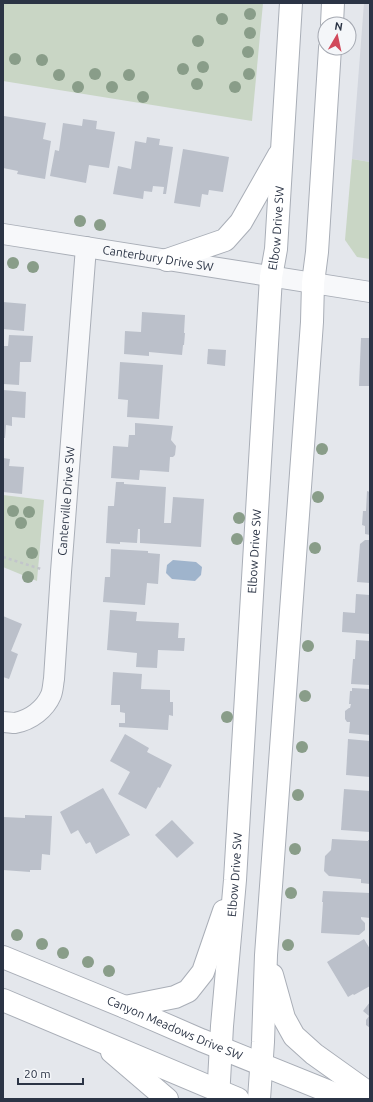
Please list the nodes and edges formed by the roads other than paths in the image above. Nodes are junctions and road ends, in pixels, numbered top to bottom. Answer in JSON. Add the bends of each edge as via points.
{"nodes":[{"id":1,"x":291,"y":3,"type":"edge"},
{"id":2,"x":333,"y":3,"type":"edge"},
{"id":3,"x":332,"y":16,"type":"edge"},
{"id":4,"x":329,"y":56,"type":"edge"},
{"id":5,"x":281,"y":151,"type":"junction"},
{"id":6,"x":3,"y":234,"type":"edge"},
{"id":7,"x":86,"y":247,"type":"junction"},
{"id":8,"x":167,"y":260,"type":"junction"},
{"id":9,"x":271,"y":277,"type":"junction"},
{"id":10,"x":314,"y":283,"type":"junction"},
{"id":11,"x":370,"y":292,"type":"edge"},
{"id":12,"x":3,"y":722,"type":"edge"},
{"id":13,"x":235,"y":880,"type":"junction"},
{"id":14,"x":266,"y":955,"type":"junction"},
{"id":15,"x":3,"y":958,"type":"edge"},
{"id":16,"x":3,"y":1000,"type":"edge"},
{"id":17,"x":125,"y":1007,"type":"junction"},
{"id":18,"x":96,"y":1039,"type":"junction"},
{"id":19,"x":221,"y":1048,"type":"junction"},
{"id":20,"x":261,"y":1064,"type":"junction"},
{"id":21,"x":370,"y":1094,"type":"edge"},
{"id":22,"x":218,"y":1095,"type":"edge"},
{"id":23,"x":167,"y":1099,"type":"edge"},
{"id":24,"x":238,"y":1099,"type":"edge"},
{"id":25,"x":259,"y":1099,"type":"edge"},
{"id":26,"x":347,"y":1099,"type":"edge"}],
"edges":[{"from":1,"to":5,"type":"street","name":"Elbow Drive SW"},
{"from":2,"to":3,"type":"street"},
{"from":4,"to":10,"type":"street"},
{"from":5,"to":8,"type":"street","via":[[241,222],[225,240]]},
{"from":5,"to":9,"type":"street","name":"Elbow Drive SW","via":[[276,250]]},
{"from":6,"to":7,"type":"street","name":"Canterbury Drive SW"},
{"from":7,"to":8,"type":"street","name":"Canterbury Drive SW"},
{"from":7,"to":12,"type":"street","name":"Canterville Drive SW","via":[[52,694],[44,707],[34,715],[14,723]]},
{"from":8,"to":9,"type":"street","name":"Canterbury Drive SW"},
{"from":9,"to":10,"type":"street","name":"Canterbury Drive SW"},
{"from":9,"to":13,"type":"street","name":"Elbow Drive SW"},
{"from":10,"to":11,"type":"street","name":"Canterbury Drive SW"},
{"from":10,"to":14,"type":"street"},
{"from":13,"to":17,"type":"street","via":[[203,972],[188,991],[175,997]]},
{"from":13,"to":19,"type":"street","name":"Elbow Drive SW"},
{"from":14,"to":20,"type":"street"},
{"from":14,"to":21,"type":"street","via":[[284,1018],[294,1036],[314,1054]]},
{"from":15,"to":17,"type":"street","name":"Canyon Meadows Drive SW"},
{"from":16,"to":18,"type":"street"},
{"from":17,"to":19,"type":"street","name":"Canyon Meadows Drive SW"},
{"from":18,"to":22,"type":"street"},
{"from":18,"to":23,"type":"street"},
{"from":19,"to":20,"type":"street","name":"Canyon Meadows Drive SW"},
{"from":19,"to":22,"type":"street","name":"Elbow Drive SW"},
{"from":20,"to":25,"type":"street"},
{"from":20,"to":26,"type":"street","name":"Canyon Meadows Drive SW"},
{"from":22,"to":24,"type":"street"}]}
